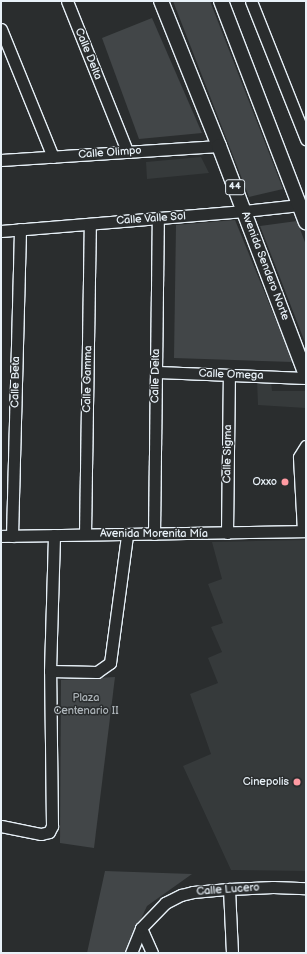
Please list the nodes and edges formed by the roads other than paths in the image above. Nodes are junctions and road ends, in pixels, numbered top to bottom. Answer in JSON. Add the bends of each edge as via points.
{"nodes":[{"id":1,"x":67,"y":1,"type":"edge"},
{"id":2,"x":162,"y":1,"type":"edge"},
{"id":3,"x":221,"y":1,"type":"edge"},
{"id":4,"x":251,"y":1,"type":"edge"},
{"id":5,"x":1,"y":29,"type":"edge"},
{"id":6,"x":306,"y":139,"type":"edge"},
{"id":7,"x":219,"y":146,"type":"junction"},
{"id":8,"x":127,"y":151,"type":"junction"},
{"id":9,"x":53,"y":157,"type":"junction"},
{"id":10,"x":1,"y":160,"type":"edge"},
{"id":11,"x":300,"y":205,"type":"junction"},
{"id":12,"x":244,"y":212,"type":"junction"},
{"id":13,"x":158,"y":219,"type":"junction"},
{"id":14,"x":306,"y":222,"type":"edge"},
{"id":15,"x":90,"y":224,"type":"junction"},
{"id":16,"x":20,"y":229,"type":"junction"},
{"id":17,"x":1,"y":230,"type":"edge"},
{"id":18,"x":157,"y":372,"type":"junction"},
{"id":19,"x":229,"y":375,"type":"junction"},
{"id":20,"x":306,"y":375,"type":"edge"},
{"id":21,"x":306,"y":378,"type":"edge"},
{"id":22,"x":306,"y":446,"type":"edge"},
{"id":23,"x":304,"y":531,"type":"edge"},
{"id":24,"x":227,"y":533,"type":"junction"},
{"id":25,"x":85,"y":534,"type":"junction"},
{"id":26,"x":127,"y":534,"type":"junction"},
{"id":27,"x":154,"y":534,"type":"junction"},
{"id":28,"x":54,"y":535,"type":"junction"},
{"id":29,"x":6,"y":536,"type":"edge"},
{"id":30,"x":50,"y":671,"type":"junction"},
{"id":31,"x":1,"y":826,"type":"edge"},
{"id":32,"x":306,"y":888,"type":"edge"},
{"id":33,"x":229,"y":890,"type":"junction"},
{"id":34,"x":141,"y":928,"type":"junction"},
{"id":35,"x":131,"y":953,"type":"edge"},
{"id":36,"x":152,"y":953,"type":"edge"},
{"id":37,"x":232,"y":953,"type":"edge"}],
"edges":[{"from":1,"to":8,"type":"street","name":"Calle Delta"},
{"from":2,"to":7,"type":"main road","name":"Avenida Sendero Norte","number":"44"},
{"from":3,"to":11,"type":"main road"},
{"from":4,"to":6,"type":"street"},
{"from":5,"to":9,"type":"street"},
{"from":7,"to":8,"type":"street","name":"Calle Olimpo"},
{"from":7,"to":12,"type":"main road","name":"Avenida Sendero Norte","number":"44"},
{"from":8,"to":9,"type":"street","name":"Calle Olimpo"},
{"from":9,"to":10,"type":"street","name":"Calle Olimpo"},
{"from":11,"to":12,"type":"street","name":"Calle Valle Sol"},
{"from":11,"to":14,"type":"main road"},
{"from":12,"to":13,"type":"street","name":"Calle Valle Sol"},
{"from":12,"to":20,"type":"main road","name":"Avenida Sendero Norte","number":"44"},
{"from":13,"to":15,"type":"street","name":"Calle Valle Sol"},
{"from":13,"to":18,"type":"street","name":"Calle Delta"},
{"from":15,"to":16,"type":"street","name":"Calle Valle Sol"},
{"from":15,"to":25,"type":"street","name":"Calle Gamma"},
{"from":16,"to":17,"type":"street","name":"Calle Valle Sol"},
{"from":16,"to":29,"type":"street","name":"Calle Beta"},
{"from":18,"to":19,"type":"street","name":"Calle Omega"},
{"from":18,"to":27,"type":"street","name":"Calle Delta"},
{"from":19,"to":21,"type":"street","name":"Calle Omega"},
{"from":19,"to":24,"type":"street","name":"Calle Sigma"},
{"from":22,"to":23,"type":"street","via":[[299,457]]},
{"from":23,"to":24,"type":"street","name":"Avenida Morenita Mía"},
{"from":24,"to":27,"type":"street","name":"Avenida Morenita Mía"},
{"from":25,"to":26,"type":"street","name":"Avenida Morenita Mía"},
{"from":25,"to":28,"type":"street","name":"Avenida Morenita Mía"},
{"from":26,"to":27,"type":"street","name":"Avenida Morenita Mía"},
{"from":26,"to":30,"type":"street","via":[[110,663],[97,672]]},
{"from":28,"to":29,"type":"street","name":"Avenida Morenita Mía"},
{"from":28,"to":30,"type":"street"},
{"from":30,"to":31,"type":"street","via":[[52,826],[49,832],[41,834]]},
{"from":32,"to":33,"type":"street","name":"Calle Lucero"},
{"from":33,"to":34,"type":"street","name":"Calle Lucero","via":[[193,892],[181,896],[165,903]]},
{"from":33,"to":37,"type":"street"},
{"from":34,"to":35,"type":"street","name":"Calle Lucero"},
{"from":34,"to":36,"type":"street"}]}
